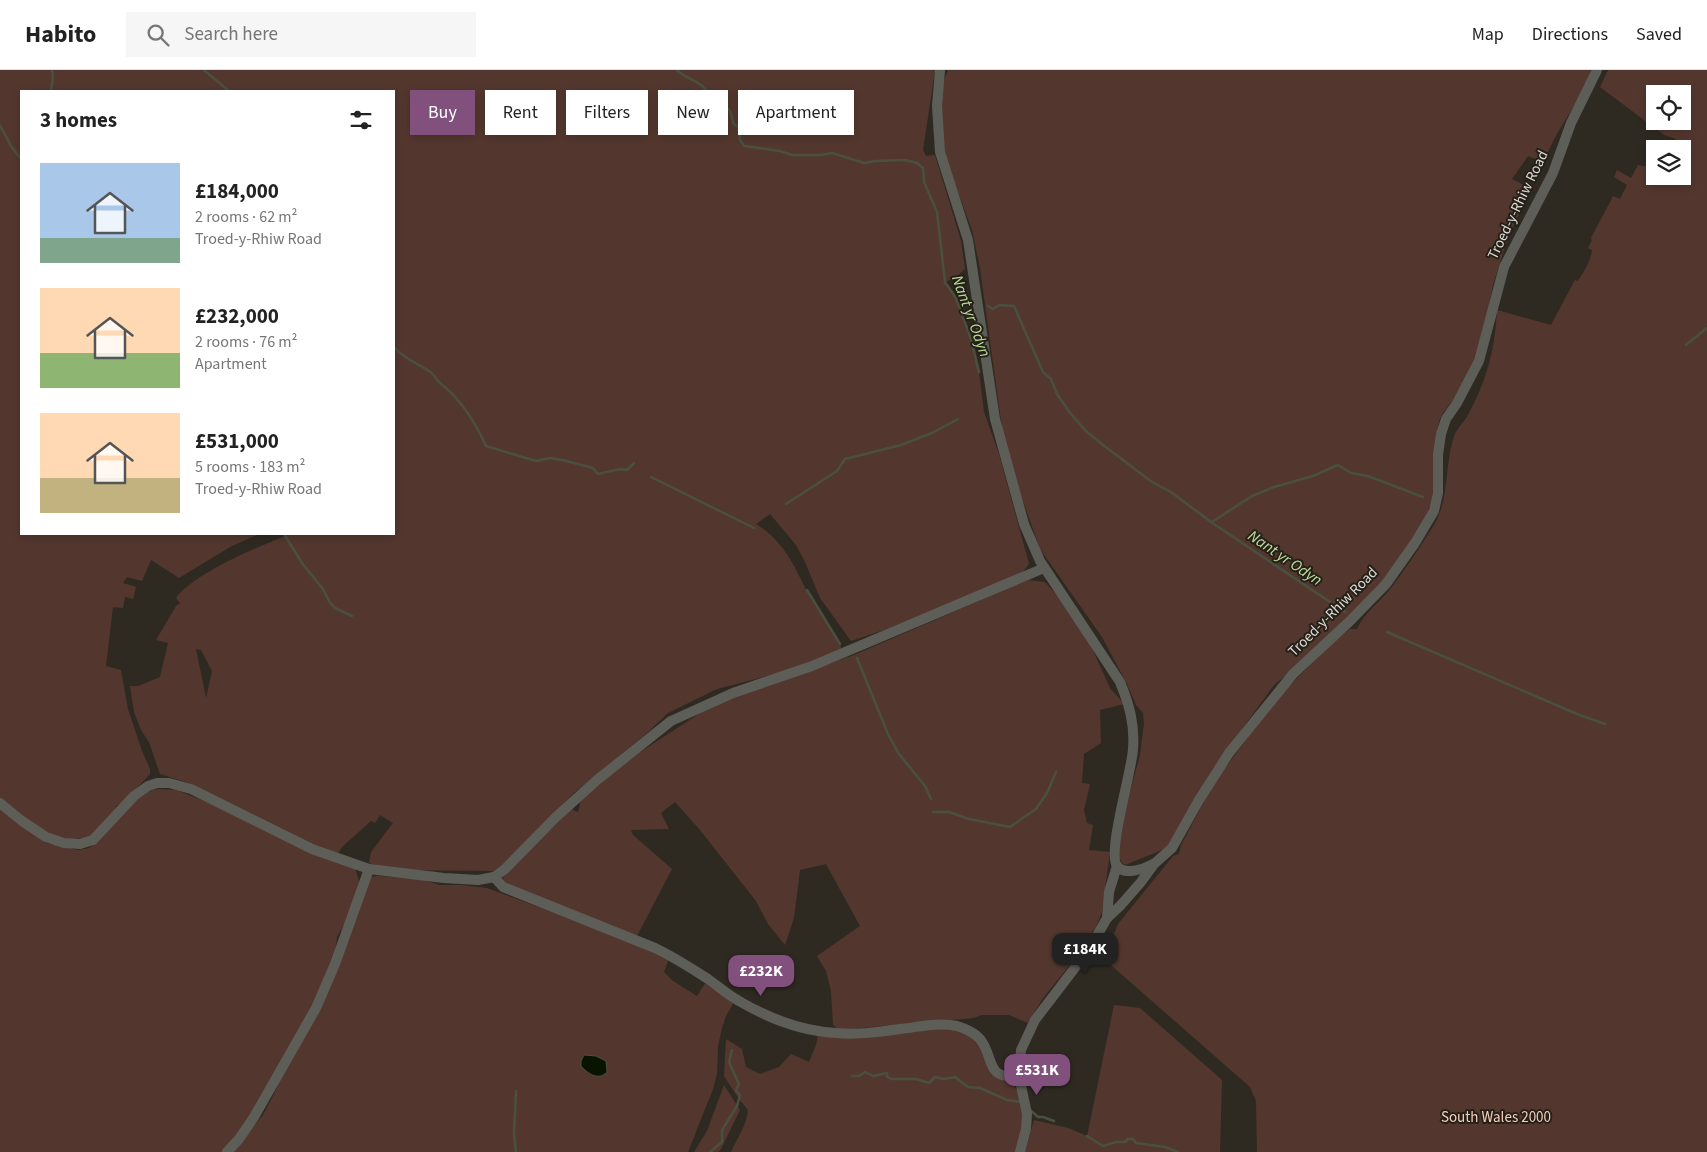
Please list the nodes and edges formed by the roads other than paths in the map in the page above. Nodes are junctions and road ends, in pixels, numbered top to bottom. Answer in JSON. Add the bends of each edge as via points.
{"nodes":[{"id":1,"x":940,"y":70,"type":"edge"},
{"id":2,"x":1597,"y":70,"type":"edge"},
{"id":3,"x":1044,"y":568,"type":"junction"},
{"id":4,"x":0,"y":803,"type":"edge"},
{"id":5,"x":1154,"y":864,"type":"junction"},
{"id":6,"x":1117,"y":866,"type":"junction"},
{"id":7,"x":369,"y":869,"type":"junction"},
{"id":8,"x":494,"y":877,"type":"junction"},
{"id":9,"x":1107,"y":918,"type":"junction"},
{"id":10,"x":1019,"y":1076,"type":"junction"},
{"id":11,"x":227,"y":1152,"type":"edge"},
{"id":12,"x":1020,"y":1152,"type":"edge"}],
"edges":[{"from":1,"to":3,"type":"street","via":[[937,106],[940,152],[968,240],[995,419],[1024,524]]},
{"from":2,"to":5,"type":"street","name":"Troed-y-Rhiw Road","via":[[1571,123],[1554,173],[1504,267],[1479,361],[1440,434],[1438,493],[1434,511],[1386,584],[1293,674],[1229,753],[1172,848]]},
{"from":3,"to":6,"type":"street","via":[[1120,682],[1128,701],[1133,723],[1132,767],[1116,839],[1114,854]]},
{"from":3,"to":8,"type":"street","via":[[812,666],[733,693],[671,721],[596,780]]},
{"from":4,"to":7,"type":"street","via":[[46,837],[80,844],[93,840],[134,796],[148,786],[169,783],[191,789],[312,849]]},
{"from":5,"to":6,"type":"street","via":[[1130,871]]},
{"from":5,"to":9,"type":"street","name":"Troed-y-Rhiw Road"},
{"from":6,"to":9,"type":"street","name":"Troed-y-Rhiw Road","via":[[1109,892]]},
{"from":7,"to":8,"type":"street","via":[[444,878],[478,880]]},
{"from":7,"to":11,"type":"street","via":[[316,1008],[254,1117]]},
{"from":8,"to":10,"type":"street","via":[[502,887],[656,948],[739,1001],[787,1023],[809,1030],[857,1034],[926,1025],[958,1027],[979,1037],[998,1073]]},
{"from":9,"to":10,"type":"street","name":"Troed-y-Rhiw Road","via":[[1090,948],[1035,1020],[1021,1050]]},
{"from":10,"to":12,"type":"street","name":"Troed-y-Rhiw Road","via":[[1028,1114]]}]}
